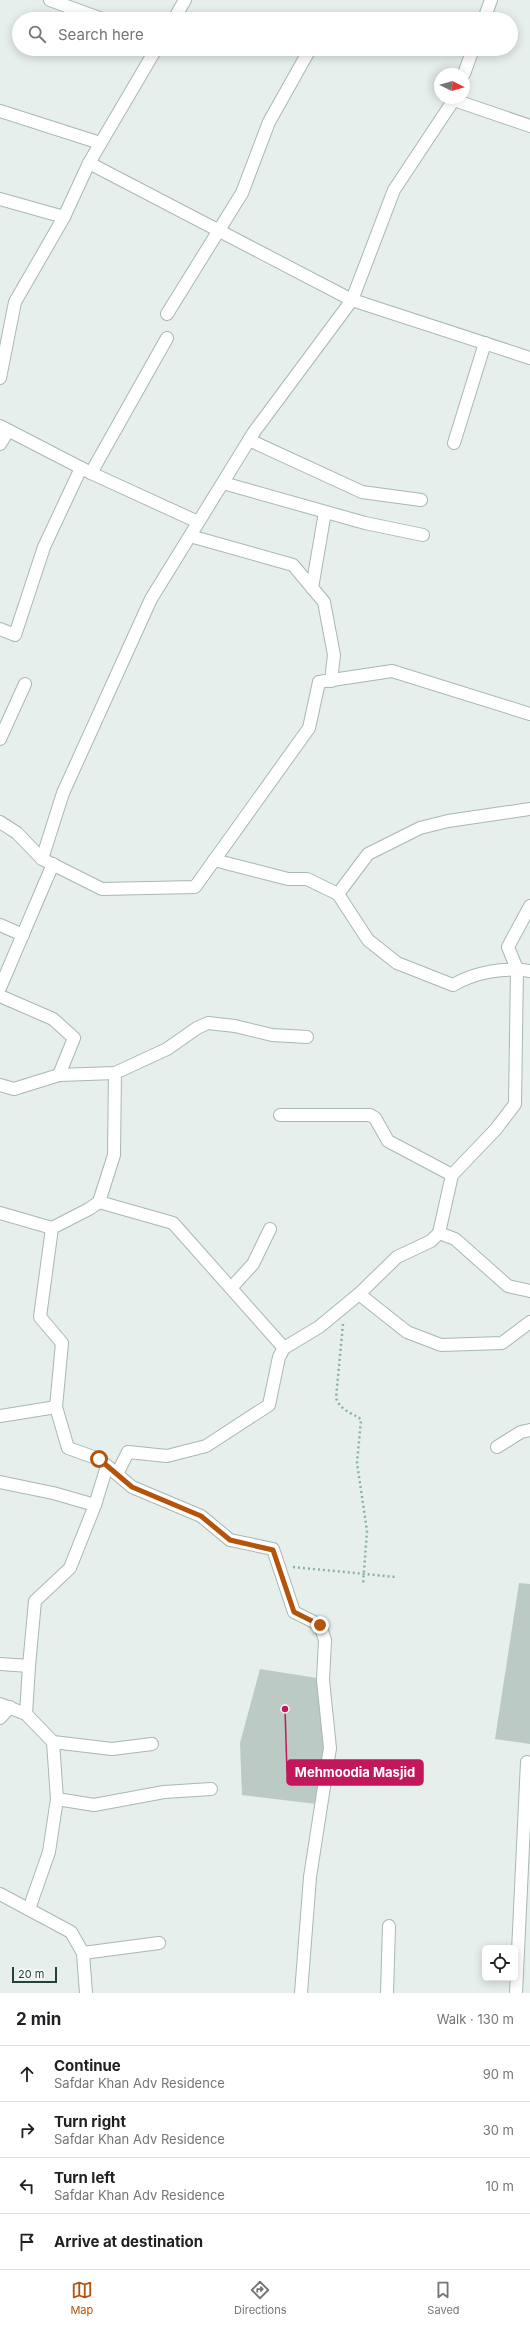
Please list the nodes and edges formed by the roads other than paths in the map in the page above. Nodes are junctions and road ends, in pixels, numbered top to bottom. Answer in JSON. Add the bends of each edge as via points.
{"nodes":[{"id":1,"x":50,"y":0,"type":"edge"},
{"id":2,"x":185,"y":0,"type":"edge"},
{"id":3,"x":491,"y":0,"type":"edge"},
{"id":4,"x":83,"y":12,"type":"edge"},
{"id":5,"x":178,"y":12,"type":"edge"},
{"id":6,"x":487,"y":12,"type":"edge"},
{"id":7,"x":152,"y":56,"type":"edge"},
{"id":8,"x":306,"y":56,"type":"edge"},
{"id":9,"x":470,"y":56,"type":"edge"},
{"id":10,"x":466,"y":68,"type":"edge"},
{"id":11,"x":452,"y":104,"type":"edge"},
{"id":12,"x":469,"y":104,"type":"edge"},
{"id":13,"x":0,"y":111,"type":"edge"},
{"id":14,"x":530,"y":126,"type":"edge"},
{"id":15,"x":100,"y":143,"type":"junction"},
{"id":16,"x":90,"y":163,"type":"junction"},
{"id":17,"x":0,"y":198,"type":"edge"},
{"id":18,"x":64,"y":217,"type":"junction"},
{"id":19,"x":219,"y":232,"type":"junction"},
{"id":20,"x":352,"y":300,"type":"junction"},
{"id":21,"x":167,"y":314,"type":"dead end"},
{"id":22,"x":167,"y":338,"type":"dead end"},
{"id":23,"x":485,"y":343,"type":"junction"},
{"id":24,"x":530,"y":358,"type":"edge"},
{"id":25,"x":0,"y":378,"type":"edge"},
{"id":26,"x":4,"y":428,"type":"edge"},
{"id":27,"x":249,"y":440,"type":"junction"},
{"id":28,"x":454,"y":443,"type":"dead end"},
{"id":29,"x":0,"y":444,"type":"edge"},
{"id":30,"x":86,"y":471,"type":"junction"},
{"id":31,"x":223,"y":483,"type":"junction"},
{"id":32,"x":422,"y":500,"type":"dead end"},
{"id":33,"x":325,"y":512,"type":"junction"},
{"id":34,"x":198,"y":522,"type":"junction"},
{"id":35,"x":190,"y":536,"type":"junction"},
{"id":36,"x":423,"y":536,"type":"dead end"},
{"id":37,"x":312,"y":588,"type":"junction"},
{"id":38,"x":0,"y":629,"type":"edge"},
{"id":39,"x":331,"y":680,"type":"junction"},
{"id":40,"x":25,"y":684,"type":"dead end"},
{"id":41,"x":530,"y":714,"type":"edge"},
{"id":42,"x":0,"y":739,"type":"edge"},
{"id":43,"x":530,"y":809,"type":"edge"},
{"id":44,"x":0,"y":822,"type":"edge"},
{"id":45,"x":42,"y":859,"type":"junction"},
{"id":46,"x":214,"y":860,"type":"junction"},
{"id":47,"x":53,"y":864,"type":"junction"},
{"id":48,"x":338,"y":894,"type":"junction"},
{"id":49,"x":530,"y":906,"type":"edge"},
{"id":50,"x":0,"y":925,"type":"edge"},
{"id":51,"x":23,"y":935,"type":"junction"},
{"id":52,"x":516,"y":969,"type":"junction"},
{"id":53,"x":530,"y":971,"type":"edge"},
{"id":54,"x":0,"y":988,"type":"edge"},
{"id":55,"x":0,"y":996,"type":"edge"},
{"id":56,"x":307,"y":1037,"type":"dead end"},
{"id":57,"x":115,"y":1073,"type":"junction"},
{"id":58,"x":59,"y":1075,"type":"junction"},
{"id":59,"x":0,"y":1085,"type":"edge"},
{"id":60,"x":280,"y":1115,"type":"dead end"},
{"id":61,"x":452,"y":1175,"type":"junction"},
{"id":62,"x":98,"y":1202,"type":"junction"},
{"id":63,"x":0,"y":1213,"type":"edge"},
{"id":64,"x":52,"y":1228,"type":"junction"},
{"id":65,"x":270,"y":1229,"type":"dead end"},
{"id":66,"x":439,"y":1234,"type":"junction"},
{"id":67,"x":231,"y":1288,"type":"junction"},
{"id":68,"x":530,"y":1291,"type":"edge"},
{"id":69,"x":359,"y":1294,"type":"junction"},
{"id":70,"x":530,"y":1322,"type":"edge"},
{"id":71,"x":284,"y":1348,"type":"junction"},
{"id":72,"x":56,"y":1407,"type":"junction"},
{"id":73,"x":0,"y":1416,"type":"edge"},
{"id":74,"x":530,"y":1430,"type":"edge"},
{"id":75,"x":497,"y":1447,"type":"dead end"},
{"id":76,"x":107,"y":1466,"type":"junction"},
{"id":77,"x":117,"y":1474,"type":"junction"},
{"id":78,"x":0,"y":1482,"type":"edge"},
{"id":79,"x":95,"y":1505,"type":"junction"},
{"id":80,"x":0,"y":1664,"type":"edge"},
{"id":81,"x":29,"y":1666,"type":"junction"},
{"id":82,"x":5,"y":1706,"type":"edge"},
{"id":83,"x":26,"y":1714,"type":"junction"},
{"id":84,"x":0,"y":1718,"type":"edge"},
{"id":85,"x":53,"y":1742,"type":"junction"},
{"id":86,"x":152,"y":1744,"type":"dead end"},
{"id":87,"x":527,"y":1762,"type":"dead end"},
{"id":88,"x":211,"y":1789,"type":"dead end"},
{"id":89,"x":57,"y":1799,"type":"junction"},
{"id":90,"x":0,"y":1894,"type":"edge"},
{"id":91,"x":29,"y":1909,"type":"junction"},
{"id":92,"x":389,"y":1926,"type":"dead end"},
{"id":93,"x":159,"y":1943,"type":"dead end"},
{"id":94,"x":83,"y":1953,"type":"junction"},
{"id":95,"x":86,"y":1993,"type":"edge"},
{"id":96,"x":301,"y":1993,"type":"edge"},
{"id":97,"x":387,"y":1993,"type":"edge"},
{"id":98,"x":516,"y":1993,"type":"edge"}],
"edges":[{"from":1,"to":4,"type":"street"},
{"from":2,"to":5,"type":"street"},
{"from":3,"to":6,"type":"street"},
{"from":7,"to":15,"type":"street"},
{"from":8,"to":19,"type":"street","via":[[269,122],[242,193]]},
{"from":9,"to":10,"type":"street"},
{"from":11,"to":20,"type":"street","via":[[394,190]]},
{"from":12,"to":14,"type":"street"},
{"from":13,"to":15,"type":"street"},
{"from":15,"to":16,"type":"street"},
{"from":16,"to":18,"type":"street"},
{"from":16,"to":19,"type":"street"},
{"from":17,"to":18,"type":"street"},
{"from":18,"to":25,"type":"street","via":[[15,302]]},
{"from":19,"to":20,"type":"street"},
{"from":19,"to":21,"type":"street"},
{"from":20,"to":23,"type":"street"},
{"from":20,"to":27,"type":"street"},
{"from":22,"to":30,"type":"street"},
{"from":23,"to":24,"type":"street"},
{"from":23,"to":28,"type":"street"},
{"from":26,"to":29,"type":"street"},
{"from":26,"to":30,"type":"street"},
{"from":27,"to":31,"type":"street"},
{"from":27,"to":32,"type":"street","via":[[362,492]]},
{"from":30,"to":34,"type":"street"},
{"from":30,"to":38,"type":"street","via":[[44,547],[15,635]]},
{"from":31,"to":33,"type":"street"},
{"from":31,"to":34,"type":"street"},
{"from":33,"to":36,"type":"street","via":[[365,524]]},
{"from":33,"to":37,"type":"street"},
{"from":34,"to":35,"type":"street"},
{"from":35,"to":37,"type":"street","via":[[293,565]]},
{"from":35,"to":45,"type":"street","via":[[151,599],[63,793]]},
{"from":37,"to":39,"type":"street","via":[[324,602],[334,655]]},
{"from":39,"to":41,"type":"street","via":[[392,671],[520,713]]},
{"from":39,"to":46,"type":"street","via":[[319,682],[309,728]]},
{"from":40,"to":42,"type":"street"},
{"from":43,"to":48,"type":"street","via":[[448,821],[420,828],[368,854]]},
{"from":44,"to":45,"type":"street","via":[[17,833]]},
{"from":45,"to":47,"type":"street"},
{"from":46,"to":47,"type":"street","via":[[195,887],[102,888]]},
{"from":46,"to":48,"type":"street","via":[[288,879],[307,879]]},
{"from":47,"to":51,"type":"street"},
{"from":48,"to":52,"type":"street","via":[[368,940],[397,963],[453,985],[468,976]]},
{"from":49,"to":52,"type":"street","via":[[508,947]]},
{"from":50,"to":51,"type":"street"},
{"from":51,"to":54,"type":"street"},
{"from":52,"to":53,"type":"street"},
{"from":52,"to":61,"type":"street","via":[[515,1104],[496,1129]]},
{"from":55,"to":58,"type":"street","via":[[53,1019],[74,1038]]},
{"from":56,"to":57,"type":"street","via":[[272,1035],[235,1026],[208,1023],[167,1049]]},
{"from":57,"to":58,"type":"street"},
{"from":57,"to":62,"type":"street","via":[[114,1155]]},
{"from":58,"to":59,"type":"street","via":[[14,1089]]},
{"from":60,"to":61,"type":"street","via":[[370,1115],[375,1118],[388,1141]]},
{"from":61,"to":66,"type":"street"},
{"from":62,"to":64,"type":"street","via":[[90,1209]]},
{"from":62,"to":67,"type":"street","via":[[174,1223]]},
{"from":63,"to":64,"type":"street"},
{"from":64,"to":72,"type":"street","via":[[40,1317],[62,1343]]},
{"from":65,"to":67,"type":"street","via":[[253,1264]]},
{"from":66,"to":68,"type":"street","via":[[455,1239],[508,1286]]},
{"from":66,"to":69,"type":"street","via":[[431,1241],[397,1257]]},
{"from":67,"to":71,"type":"street"},
{"from":69,"to":70,"type":"street","via":[[407,1332],[441,1345],[502,1343]]},
{"from":69,"to":71,"type":"street","via":[[319,1327]]},
{"from":71,"to":77,"type":"street","via":[[279,1357],[270,1405],[206,1446],[167,1456],[128,1452]]},
{"from":72,"to":73,"type":"street"},
{"from":72,"to":76,"type":"street","via":[[68,1448],[99,1459]]},
{"from":74,"to":75,"type":"street","via":[[521,1432]]},
{"from":76,"to":77,"type":"street"},
{"from":76,"to":79,"type":"street"},
{"from":77,"to":96,"type":"street","via":[[132,1487],[201,1516],[230,1540],[273,1550],[294,1612],[320,1625],[325,1640],[323,1680],[330,1748],[310,1877]]},
{"from":78,"to":79,"type":"street"},
{"from":79,"to":81,"type":"street","via":[[70,1568],[35,1601]]},
{"from":80,"to":81,"type":"street"},
{"from":81,"to":83,"type":"street"},
{"from":82,"to":83,"type":"street"},
{"from":82,"to":84,"type":"street"},
{"from":83,"to":85,"type":"street"},
{"from":85,"to":86,"type":"street","via":[[112,1749]]},
{"from":85,"to":89,"type":"street"},
{"from":87,"to":98,"type":"street"},
{"from":88,"to":89,"type":"street","via":[[164,1792],[94,1804]]},
{"from":89,"to":91,"type":"street","via":[[49,1852]]},
{"from":90,"to":91,"type":"street"},
{"from":91,"to":94,"type":"street","via":[[71,1932]]},
{"from":92,"to":97,"type":"street"},
{"from":93,"to":94,"type":"street"},
{"from":94,"to":95,"type":"street"}]}
